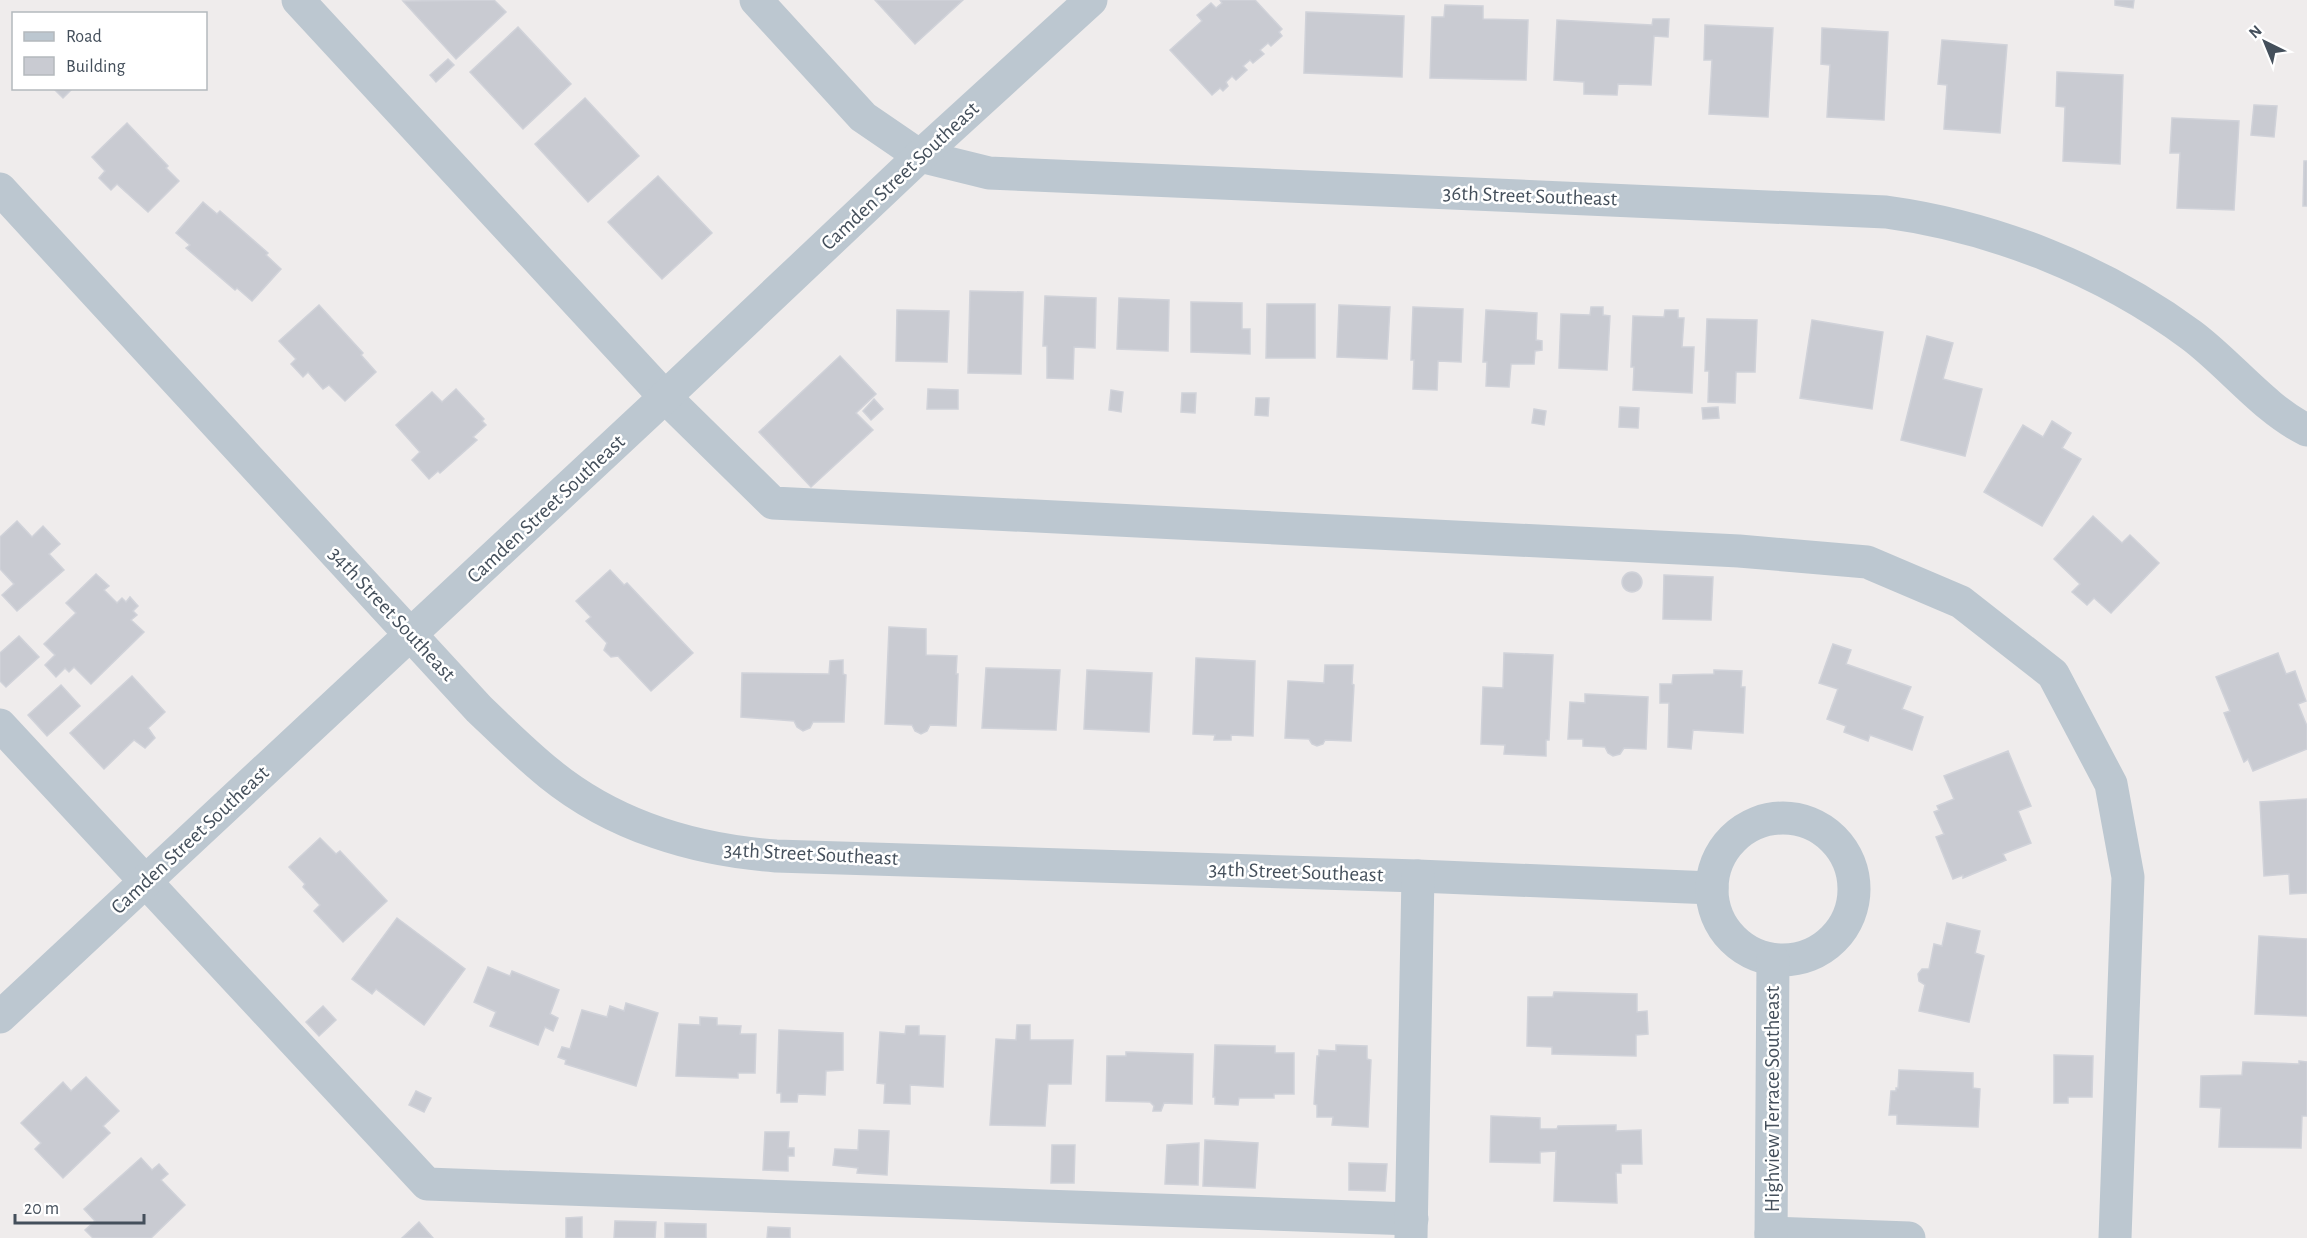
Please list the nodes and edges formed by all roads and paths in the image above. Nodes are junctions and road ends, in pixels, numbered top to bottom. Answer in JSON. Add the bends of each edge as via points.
{"nodes":[{"id":1,"x":298,"y":0,"type":"edge"},
{"id":2,"x":756,"y":0,"type":"edge"},
{"id":3,"x":1091,"y":0,"type":"edge"},
{"id":4,"x":920,"y":156,"type":"junction"},
{"id":5,"x":0,"y":189,"type":"edge"},
{"id":6,"x":665,"y":397,"type":"junction"},
{"id":7,"x":2307,"y":430,"type":"edge"},
{"id":8,"x":410,"y":635,"type":"junction"},
{"id":9,"x":0,"y":725,"type":"edge"},
{"id":10,"x":1418,"y":876,"type":"junction"},
{"id":11,"x":147,"y":881,"type":"junction"},
{"id":12,"x":1712,"y":888,"type":"junction"},
{"id":13,"x":1773,"y":960,"type":"junction"},
{"id":14,"x":0,"y":1017,"type":"edge"},
{"id":15,"x":1412,"y":1229,"type":"edge"},
{"id":16,"x":1771,"y":1235,"type":"edge"},
{"id":17,"x":1908,"y":1238,"type":"edge"},
{"id":18,"x":2115,"y":1238,"type":"edge"}],
"edges":[{"from":1,"to":6,"type":"street"},
{"from":2,"to":4,"type":"street","name":"36th Street Southeast","via":[[863,117]]},
{"from":3,"to":4,"type":"street","name":"Camden Street Southeast"},
{"from":4,"to":6,"type":"street","name":"Camden Street Southeast"},
{"from":4,"to":7,"type":"street","name":"36th Street Southeast","via":[[989,173],[1887,212],[1951,223],[2036,251],[2117,289],[2191,335],[2276,411]]},
{"from":5,"to":8,"type":"street","name":"34th Street Southeast"},
{"from":6,"to":8,"type":"street","name":"Camden Street Southeast"},
{"from":6,"to":18,"type":"street","via":[[773,503],[1739,551],[1867,562],[1961,602],[2053,674],[2111,784],[2128,877]]},
{"from":8,"to":10,"type":"street","name":"34th Street Southeast","via":[[478,709],[550,775],[619,817],[696,845],[776,856]]},
{"from":8,"to":11,"type":"street","name":"Camden Street Southeast"},
{"from":9,"to":11,"type":"street"},
{"from":10,"to":12,"type":"street","name":"34th Street Southeast"},
{"from":10,"to":15,"type":"street"},
{"from":11,"to":14,"type":"street","name":"Camden Street Southeast"},
{"from":11,"to":15,"type":"street","via":[[427,1184]]},
{"from":12,"to":13,"type":"street","via":[[1716,913],[1728,936],[1749,952]]},
{"from":12,"to":13,"type":"street","via":[[1715,868],[1724,850],[1753,825],[1791,818],[1815,825],[1836,840],[1849,861],[1855,886],[1852,911],[1840,933],[1821,950],[1798,960]]},
{"from":13,"to":16,"type":"street","name":"Highview Terrace Southeast"},
{"from":16,"to":17,"type":"street"}]}
